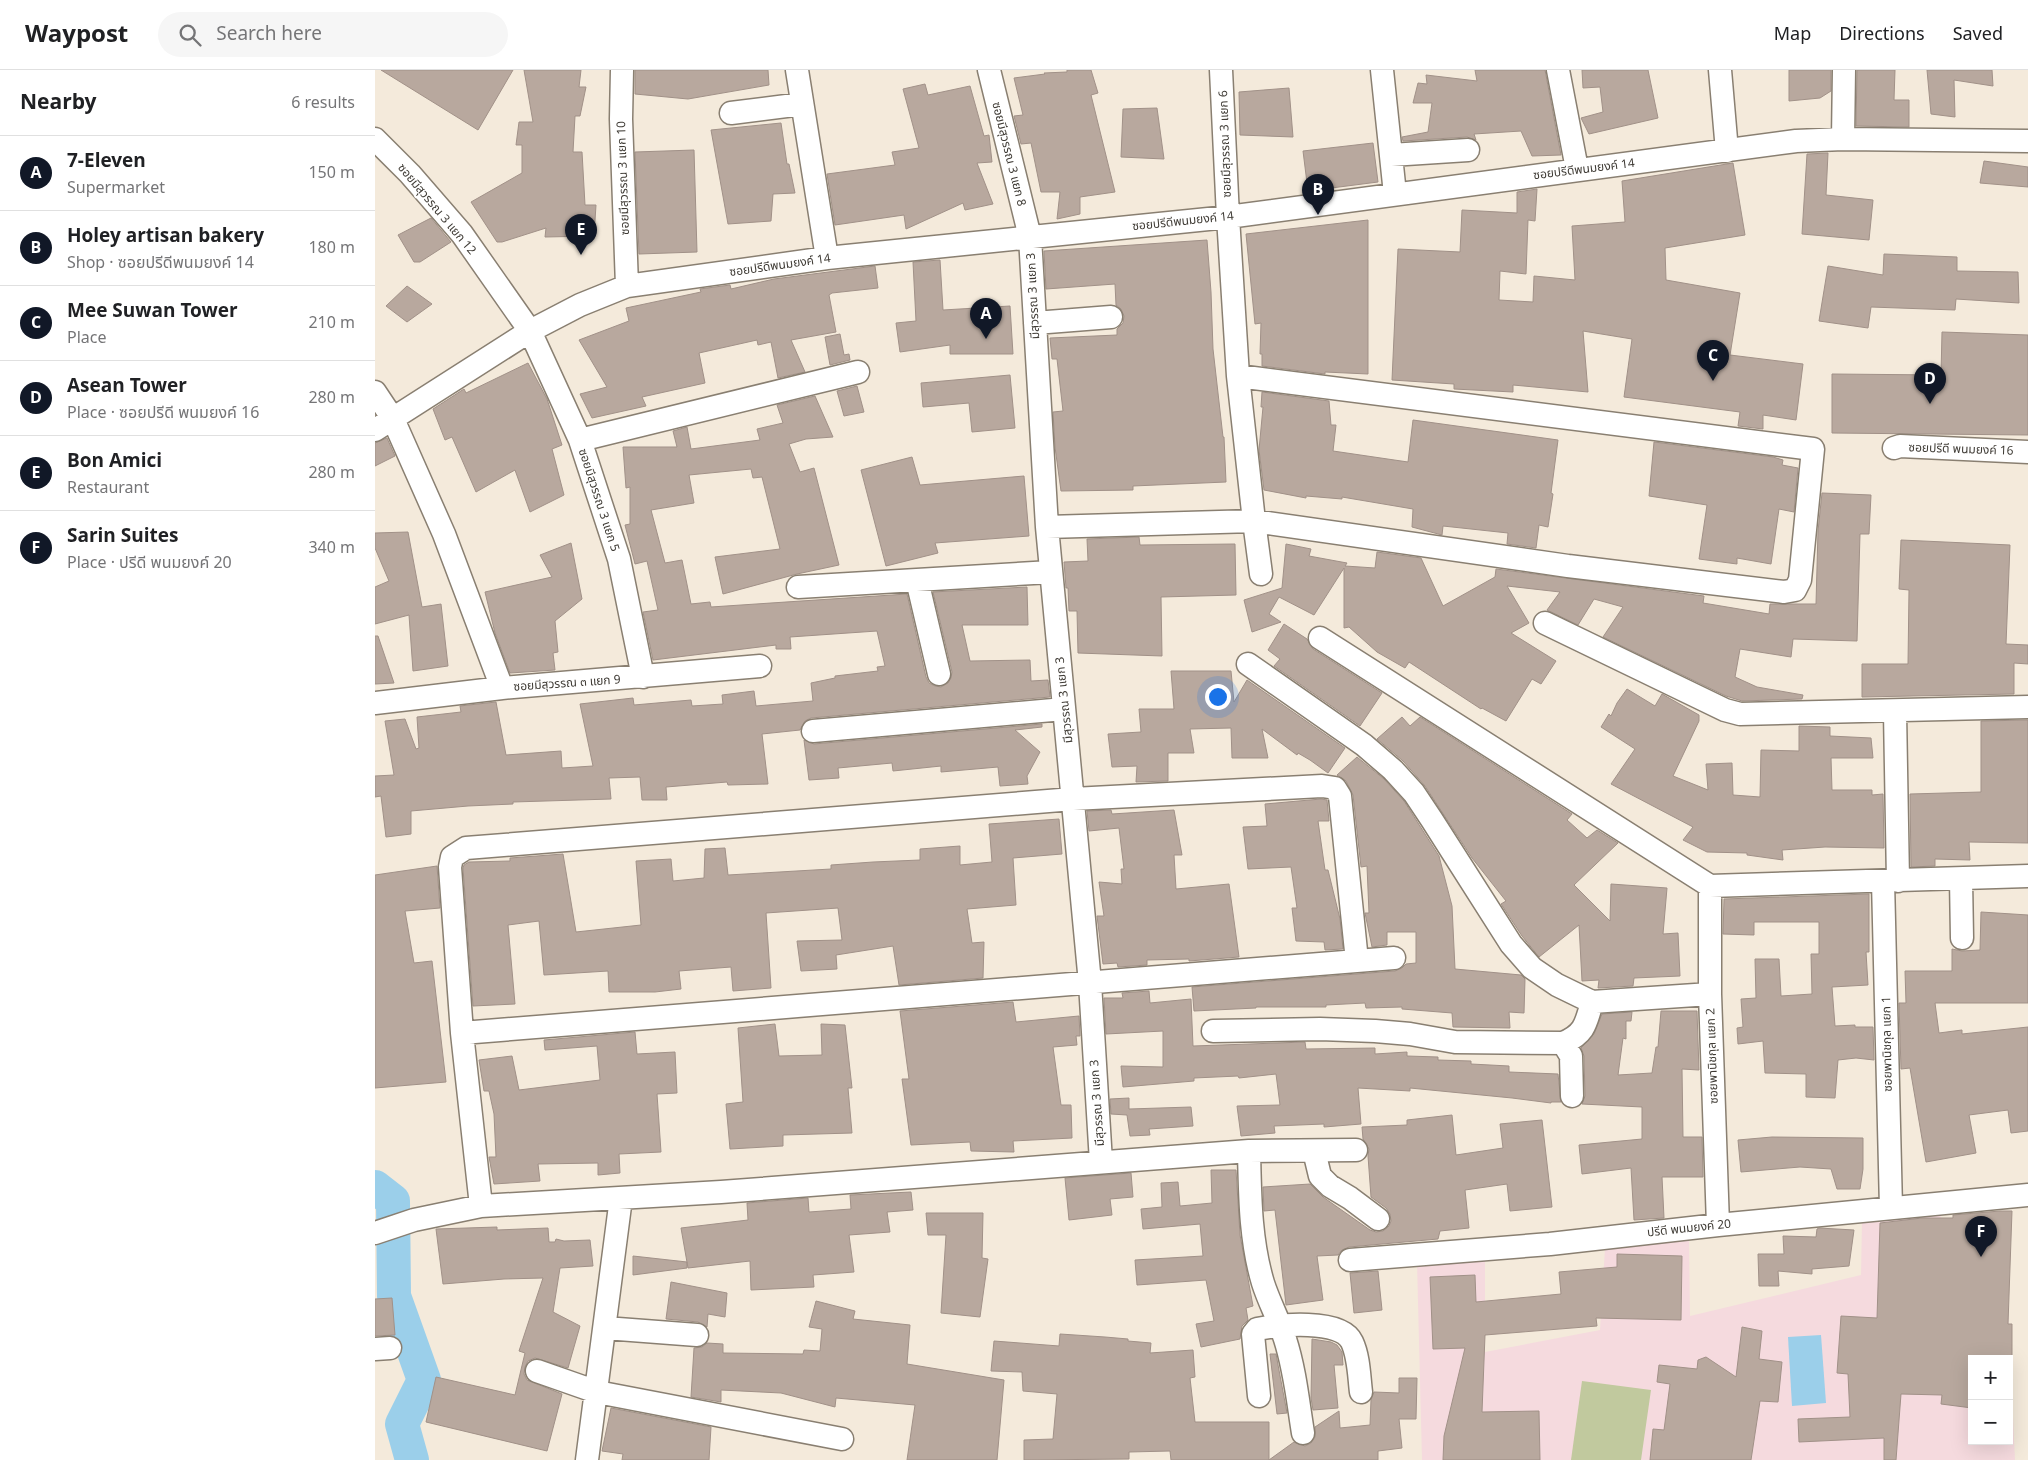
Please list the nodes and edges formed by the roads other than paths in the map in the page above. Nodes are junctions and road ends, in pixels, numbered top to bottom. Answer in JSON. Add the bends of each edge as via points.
{"nodes":[{"id":1,"x":622,"y":70,"type":"edge"},
{"id":2,"x":797,"y":70,"type":"edge"},
{"id":3,"x":989,"y":70,"type":"edge"},
{"id":4,"x":1221,"y":70,"type":"edge"},
{"id":5,"x":1382,"y":70,"type":"edge"},
{"id":6,"x":1558,"y":70,"type":"edge"},
{"id":7,"x":1720,"y":70,"type":"edge"},
{"id":8,"x":1844,"y":70,"type":"edge"},
{"id":9,"x":802,"y":104,"type":"junction"},
{"id":10,"x":731,"y":113,"type":"dead end"},
{"id":11,"x":375,"y":139,"type":"edge"},
{"id":12,"x":1843,"y":139,"type":"junction"},
{"id":13,"x":2028,"y":141,"type":"edge"},
{"id":14,"x":1468,"y":150,"type":"dead end"},
{"id":15,"x":1727,"y":150,"type":"junction"},
{"id":16,"x":1391,"y":155,"type":"junction"},
{"id":17,"x":1577,"y":169,"type":"junction"},
{"id":18,"x":1395,"y":194,"type":"junction"},
{"id":19,"x":1228,"y":217,"type":"junction"},
{"id":20,"x":1030,"y":237,"type":"junction"},
{"id":21,"x":827,"y":258,"type":"junction"},
{"id":22,"x":627,"y":286,"type":"junction"},
{"id":23,"x":1111,"y":317,"type":"dead end"},
{"id":24,"x":1035,"y":322,"type":"junction"},
{"id":25,"x":530,"y":331,"type":"junction"},
{"id":26,"x":858,"y":372,"type":"dead end"},
{"id":27,"x":1238,"y":376,"type":"junction"},
{"id":28,"x":375,"y":392,"type":"edge"},
{"id":29,"x":384,"y":424,"type":"edge"},
{"id":30,"x":580,"y":440,"type":"junction"},
{"id":31,"x":1893,"y":448,"type":"dead end"},
{"id":32,"x":2028,"y":452,"type":"edge"},
{"id":33,"x":1254,"y":521,"type":"junction"},
{"id":34,"x":1047,"y":527,"type":"junction"},
{"id":35,"x":1051,"y":572,"type":"junction"},
{"id":36,"x":1261,"y":574,"type":"dead end"},
{"id":37,"x":917,"y":580,"type":"junction"},
{"id":38,"x":798,"y":587,"type":"dead end"},
{"id":39,"x":1545,"y":623,"type":"dead end"},
{"id":40,"x":1320,"y":638,"type":"dead end"},
{"id":41,"x":1248,"y":664,"type":"dead end"},
{"id":42,"x":760,"y":666,"type":"dead end"},
{"id":43,"x":939,"y":674,"type":"dead end"},
{"id":44,"x":643,"y":677,"type":"junction"},
{"id":45,"x":502,"y":688,"type":"junction"},
{"id":46,"x":375,"y":704,"type":"edge"},
{"id":47,"x":2028,"y":708,"type":"edge"},
{"id":48,"x":1064,"y":710,"type":"junction"},
{"id":49,"x":1895,"y":712,"type":"junction"},
{"id":50,"x":813,"y":731,"type":"dead end"},
{"id":51,"x":1073,"y":799,"type":"junction"},
{"id":52,"x":2028,"y":876,"type":"edge"},
{"id":53,"x":1961,"y":879,"type":"junction"},
{"id":54,"x":1891,"y":881,"type":"junction"},
{"id":55,"x":1710,"y":886,"type":"junction"},
{"id":56,"x":1962,"y":938,"type":"dead end"},
{"id":57,"x":1394,"y":958,"type":"dead end"},
{"id":58,"x":1357,"y":962,"type":"junction"},
{"id":59,"x":1090,"y":983,"type":"junction"},
{"id":60,"x":1710,"y":994,"type":"junction"},
{"id":61,"x":1592,"y":1002,"type":"junction"},
{"id":62,"x":1213,"y":1031,"type":"dead end"},
{"id":63,"x":462,"y":1033,"type":"junction"},
{"id":64,"x":1563,"y":1043,"type":"junction"},
{"id":65,"x":1572,"y":1096,"type":"dead end"},
{"id":66,"x":1356,"y":1150,"type":"dead end"},
{"id":67,"x":1249,"y":1151,"type":"junction"},
{"id":68,"x":1314,"y":1151,"type":"junction"},
{"id":69,"x":1101,"y":1162,"type":"junction"},
{"id":70,"x":2028,"y":1195,"type":"edge"},
{"id":71,"x":621,"y":1198,"type":"junction"},
{"id":72,"x":481,"y":1206,"type":"junction"},
{"id":73,"x":1891,"y":1208,"type":"junction"},
{"id":74,"x":1377,"y":1219,"type":"dead end"},
{"id":75,"x":1718,"y":1225,"type":"junction"},
{"id":76,"x":375,"y":1233,"type":"edge"},
{"id":77,"x":1350,"y":1260,"type":"dead end"},
{"id":78,"x":1281,"y":1325,"type":"junction"},
{"id":79,"x":605,"y":1328,"type":"junction"},
{"id":80,"x":697,"y":1335,"type":"dead end"},
{"id":81,"x":537,"y":1371,"type":"dead end"},
{"id":82,"x":597,"y":1392,"type":"junction"},
{"id":83,"x":1361,"y":1392,"type":"dead end"},
{"id":84,"x":1259,"y":1396,"type":"dead end"},
{"id":85,"x":1303,"y":1433,"type":"dead end"},
{"id":86,"x":842,"y":1439,"type":"dead end"},
{"id":87,"x":587,"y":1460,"type":"edge"}],
"edges":[{"from":1,"to":22,"type":"street","name":"ซอยมีสุวรรณ 3 แยก 10"},
{"from":2,"to":9,"type":"street"},
{"from":3,"to":20,"type":"street","name":"ซอยมีสุวรรณ 3 แยก 8"},
{"from":4,"to":19,"type":"street","name":"ซอยมีสุวรรณ 3 แยก 6"},
{"from":5,"to":16,"type":"street"},
{"from":6,"to":17,"type":"street"},
{"from":7,"to":15,"type":"street"},
{"from":8,"to":12,"type":"street"},
{"from":9,"to":10,"type":"street"},
{"from":9,"to":21,"type":"street"},
{"from":11,"to":25,"type":"street","name":"ซอยมีสุวรรณ 3 แยก 12","via":[[411,174],[462,234]]},
{"from":12,"to":13,"type":"street","name":"ซอยปรีดีพนมยงค์ 14"},
{"from":12,"to":15,"type":"street","name":"ซอยปรีดีพนมยงค์ 14"},
{"from":14,"to":16,"type":"street"},
{"from":15,"to":17,"type":"street","name":"ซอยปรีดีพนมยงค์ 14"},
{"from":16,"to":18,"type":"street"},
{"from":17,"to":18,"type":"street","name":"ซอยปรีดีพนมยงค์ 14"},
{"from":18,"to":19,"type":"street","name":"ซอยปรีดีพนมยงค์ 14"},
{"from":19,"to":20,"type":"street","name":"ซอยปรีดีพนมยงค์ 14"},
{"from":19,"to":27,"type":"street","name":"ซอยมีสุวรรณ 3 แยก 6"},
{"from":20,"to":21,"type":"street","name":"ซอยปรีดีพนมยงค์ 14"},
{"from":20,"to":24,"type":"street","name":"มีสุวรรณ 3 แยก 3"},
{"from":21,"to":22,"type":"street","name":"ซอยปรีดีพนมยงค์ 14"},
{"from":22,"to":25,"type":"street","name":"ซอยปรีดีพนมยงค์ 14","via":[[580,305]]},
{"from":23,"to":24,"type":"street"},
{"from":24,"to":34,"type":"street","name":"มีสุวรรณ 3 แยก 3"},
{"from":25,"to":29,"type":"street","name":"ซอยปรีดีพนมยงค์ 14"},
{"from":25,"to":30,"type":"street","name":"ซอยมีสุวรรณ 3 แยก 5"},
{"from":26,"to":30,"type":"street"},
{"from":27,"to":33,"type":"street","name":"ซอยมีสุวรรณ 3 แยก 6"},
{"from":27,"to":33,"type":"street","via":[[1813,449],[1800,580],[1795,590],[1784,592],[1569,566]]},
{"from":28,"to":29,"type":"street"},
{"from":29,"to":45,"type":"street","via":[[443,534]]},
{"from":30,"to":44,"type":"street","name":"ซอยมีสุวรรณ 3 แยก 5","via":[[619,559]]},
{"from":31,"to":32,"type":"street","name":"ซอยปรีดี พนมยงค์ 16"},
{"from":33,"to":34,"type":"street"},
{"from":33,"to":36,"type":"street","name":"ซอยมีสุวรรณ 3 แยก 6"},
{"from":34,"to":35,"type":"street","name":"มีสุวรรณ 3 แยก 3"},
{"from":35,"to":37,"type":"street"},
{"from":35,"to":48,"type":"street","name":"มีสุวรรณ 3 แยก 3"},
{"from":37,"to":38,"type":"street"},
{"from":37,"to":43,"type":"street"},
{"from":39,"to":49,"type":"street","via":[[1725,710],[1740,714]]},
{"from":40,"to":55,"type":"street"},
{"from":41,"to":61,"type":"street","via":[[1393,770],[1414,793],[1511,944],[1532,968]]},
{"from":42,"to":44,"type":"street","name":"ซอยมีสุวรรณ ๓ แยก 9"},
{"from":44,"to":45,"type":"street","name":"ซอยมีสุวรรณ ๓ แยก 9"},
{"from":45,"to":46,"type":"street","name":"ซอยมีสุวรรณ ๓ แยก 9"},
{"from":47,"to":49,"type":"street"},
{"from":48,"to":50,"type":"street"},
{"from":48,"to":51,"type":"street","name":"มีสุวรรณ 3 แยก 3"},
{"from":49,"to":54,"type":"street","name":"ซอยพานิชกุล แยก 1"},
{"from":51,"to":58,"type":"street","via":[[1323,786],[1335,788],[1340,796]]},
{"from":51,"to":59,"type":"street","name":"มีสุวรรณ 3 แยก 3"},
{"from":51,"to":63,"type":"street","via":[[466,848],[453,857],[450,867]]},
{"from":52,"to":53,"type":"street"},
{"from":53,"to":54,"type":"street"},
{"from":53,"to":56,"type":"street"},
{"from":54,"to":55,"type":"street"},
{"from":54,"to":73,"type":"street","name":"ซอยพานิชกุล แยก 1"},
{"from":55,"to":60,"type":"street","name":"ซอยพานิชกุล แยก 2"},
{"from":57,"to":58,"type":"street"},
{"from":58,"to":59,"type":"street"},
{"from":59,"to":63,"type":"street"},
{"from":59,"to":69,"type":"street","name":"มีสุวรรณ 3 แยก 3"},
{"from":60,"to":61,"type":"street"},
{"from":60,"to":75,"type":"street","name":"ซอยพานิชกุล แยก 2"},
{"from":61,"to":64,"type":"street","via":[[1585,1026],[1576,1038]]},
{"from":62,"to":64,"type":"street","via":[[1320,1029],[1410,1034],[1455,1042]]},
{"from":63,"to":72,"type":"street"},
{"from":64,"to":65,"type":"street","via":[[1571,1056]]},
{"from":66,"to":68,"type":"street"},
{"from":67,"to":68,"type":"street"},
{"from":67,"to":69,"type":"street"},
{"from":67,"to":78,"type":"street","via":[[1250,1207],[1259,1262],[1263,1283]]},
{"from":68,"to":74,"type":"street","via":[[1320,1176]]},
{"from":69,"to":71,"type":"street"},
{"from":70,"to":73,"type":"street","name":"ปรีดี พนมยงค์ 20"},
{"from":71,"to":72,"type":"street"},
{"from":71,"to":79,"type":"street"},
{"from":72,"to":76,"type":"street","via":[[414,1220]]},
{"from":73,"to":75,"type":"street","name":"ปรีดี พนมยงค์ 20"},
{"from":75,"to":77,"type":"street","name":"ปรีดี พนมยงค์ 20","via":[[1550,1244]]},
{"from":78,"to":83,"type":"street","via":[[1322,1326],[1346,1334],[1355,1352]]},
{"from":78,"to":84,"type":"street","via":[[1257,1329],[1253,1334]]},
{"from":78,"to":85,"type":"street"},
{"from":79,"to":80,"type":"street"},
{"from":79,"to":82,"type":"street"},
{"from":81,"to":82,"type":"street"},
{"from":82,"to":86,"type":"street"},
{"from":82,"to":87,"type":"street"}]}
